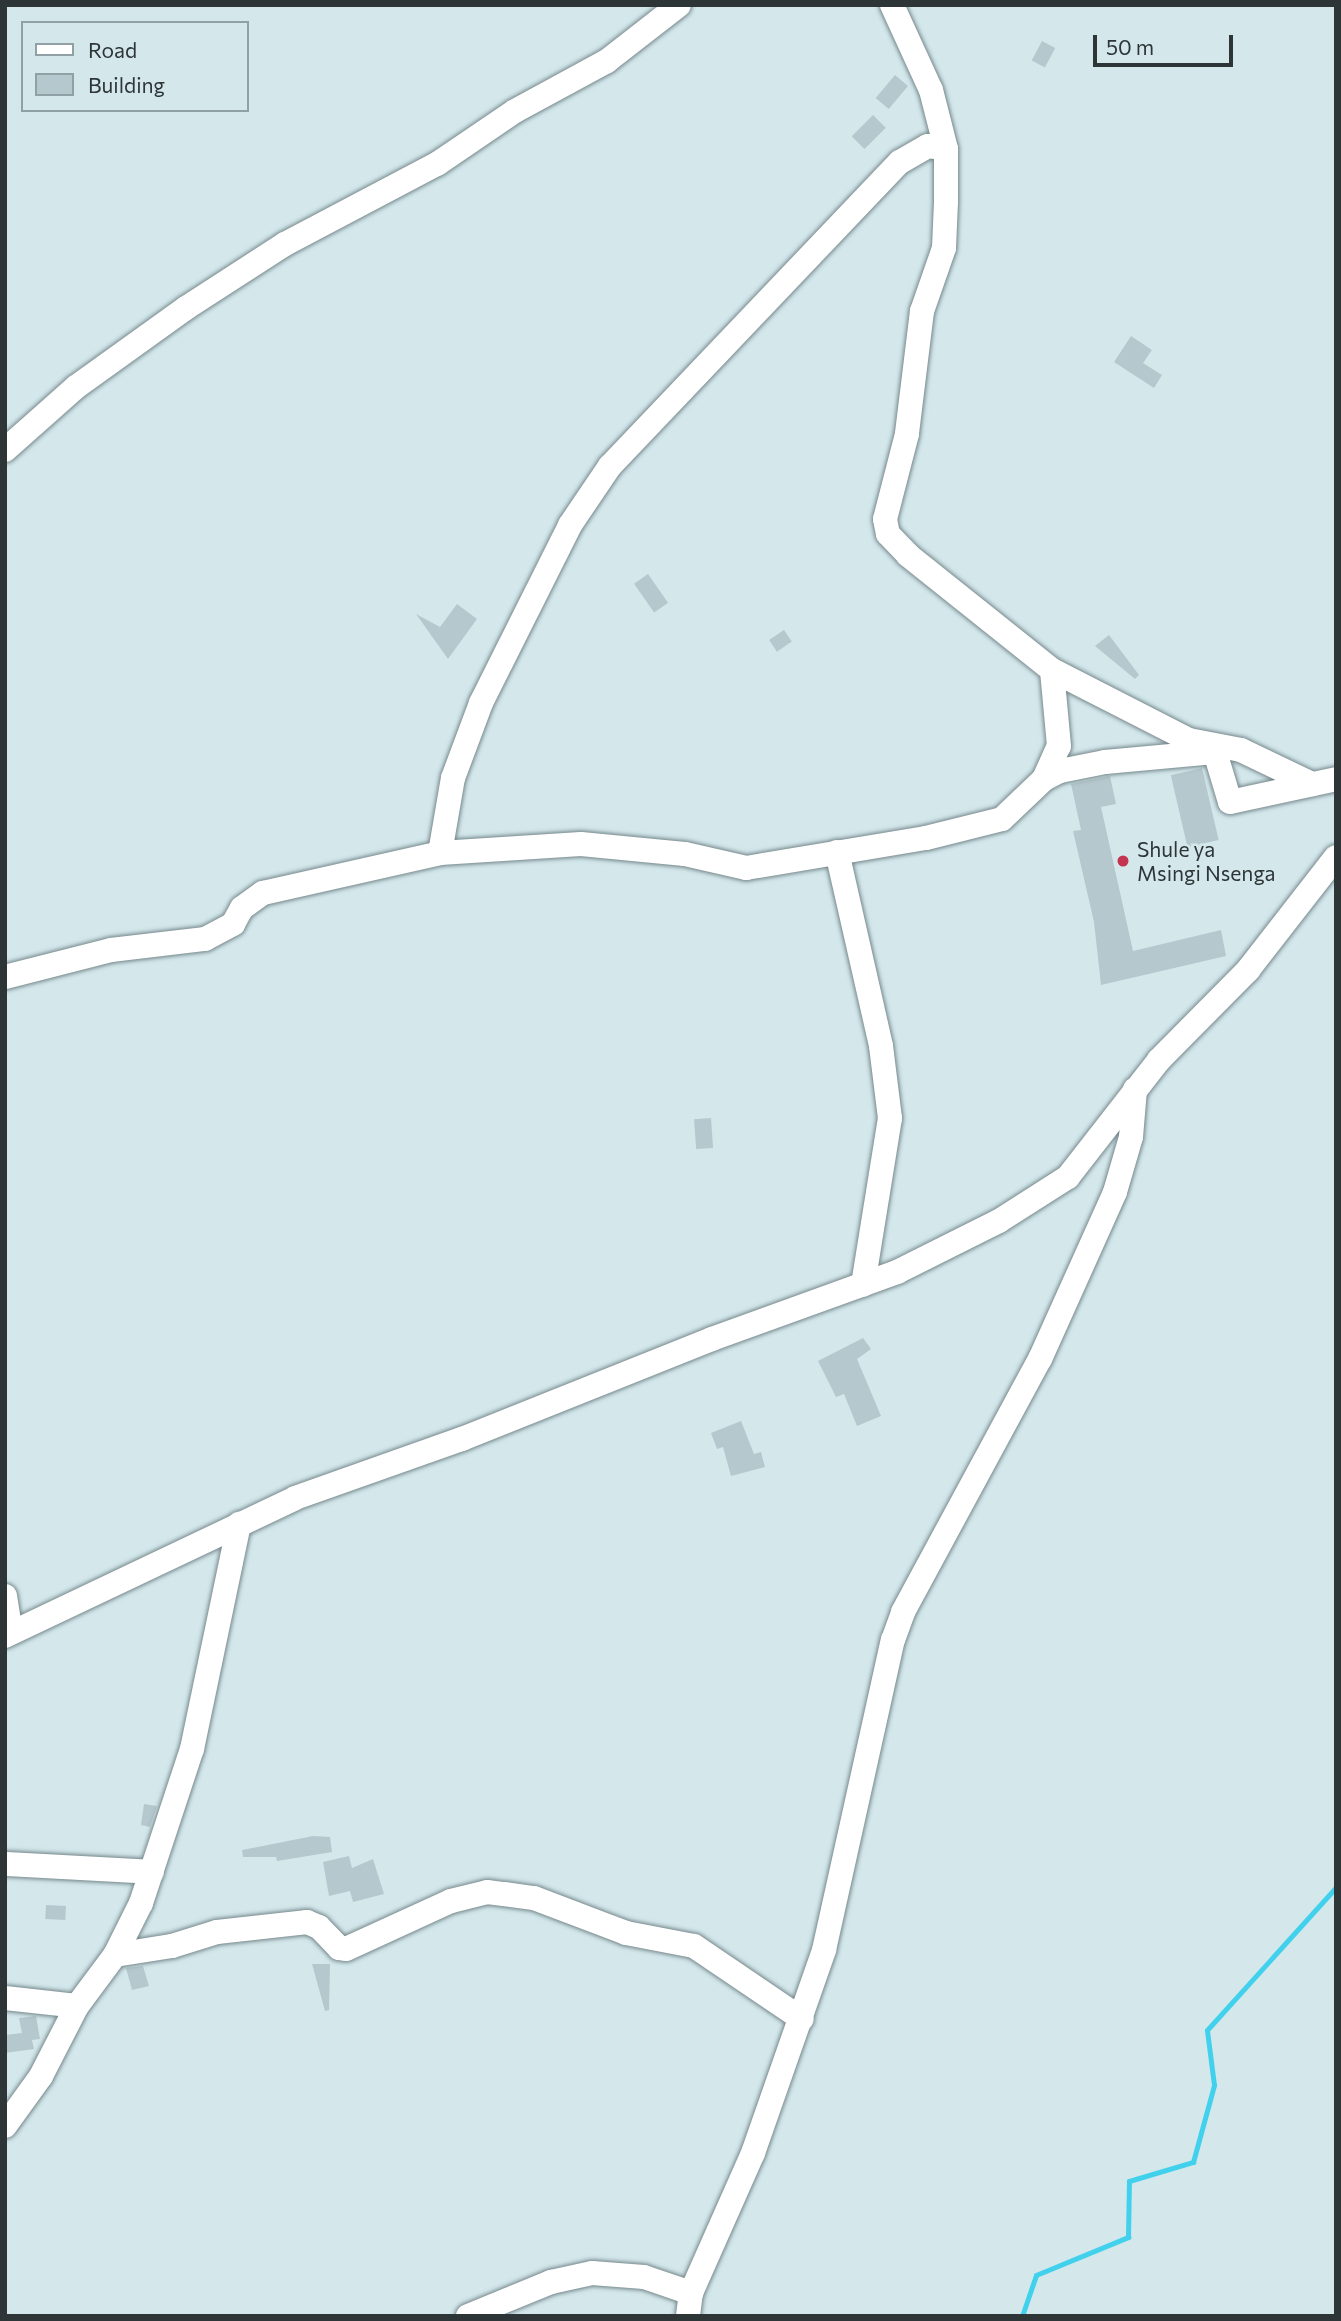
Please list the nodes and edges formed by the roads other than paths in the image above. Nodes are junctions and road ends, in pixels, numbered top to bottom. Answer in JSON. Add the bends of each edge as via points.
{"nodes":[{"id":1,"x":679,"y":5,"type":"edge"},
{"id":2,"x":892,"y":5,"type":"edge"},
{"id":3,"x":946,"y":149,"type":"junction"},
{"id":4,"x":5,"y":450,"type":"edge"},
{"id":5,"x":1052,"y":670,"type":"junction"},
{"id":6,"x":1044,"y":779,"type":"junction"},
{"id":7,"x":1324,"y":781,"type":"edge"},
{"id":8,"x":837,"y":852,"type":"junction"},
{"id":9,"x":440,"y":853,"type":"junction"},
{"id":10,"x":1336,"y":857,"type":"edge"},
{"id":11,"x":5,"y":976,"type":"edge"},
{"id":12,"x":1135,"y":1088,"type":"junction"},
{"id":13,"x":863,"y":1285,"type":"junction"},
{"id":14,"x":239,"y":1524,"type":"junction"},
{"id":15,"x":5,"y":1596,"type":"edge"},
{"id":16,"x":8,"y":1635,"type":"edge"},
{"id":17,"x":5,"y":1864,"type":"edge"},
{"id":18,"x":152,"y":1872,"type":"junction"},
{"id":19,"x":115,"y":1955,"type":"junction"},
{"id":20,"x":5,"y":1998,"type":"edge"},
{"id":21,"x":77,"y":2006,"type":"junction"},
{"id":22,"x":802,"y":2019,"type":"junction"},
{"id":23,"x":5,"y":2126,"type":"edge"},
{"id":24,"x":690,"y":2304,"type":"edge"},
{"id":25,"x":468,"y":2316,"type":"edge"}],
"edges":[{"from":1,"to":4,"type":"street","via":[[607,61],[515,111],[438,164],[285,244],[186,309],[76,387]]},
{"from":2,"to":3,"type":"street","via":[[926,76]]},
{"from":3,"to":5,"type":"street","via":[[944,248],[922,311],[910,414],[886,527],[892,541],[908,555]]},
{"from":3,"to":9,"type":"street","via":[[928,146],[900,162],[610,466],[570,525],[481,703],[453,778]]},
{"from":5,"to":6,"type":"street","via":[[1059,746]]},
{"from":5,"to":7,"type":"street","via":[[1189,740],[1241,750]]},
{"from":6,"to":7,"type":"street","via":[[1105,762],[1214,752],[1230,802]]},
{"from":6,"to":8,"type":"street","via":[[1002,819],[926,838]]},
{"from":8,"to":9,"type":"street","via":[[746,868],[685,854],[580,844]]},
{"from":8,"to":13,"type":"street","via":[[881,1046],[890,1118]]},
{"from":9,"to":11,"type":"street","via":[[263,893],[242,908],[233,924],[205,939],[111,950]]},
{"from":10,"to":12,"type":"street","via":[[1248,970]]},
{"from":12,"to":13,"type":"street","via":[[1082,1160],[1048,1191],[938,1253]]},
{"from":12,"to":22,"type":"street","via":[[1132,1137],[1115,1192],[1040,1359],[903,1612],[827,1937]]},
{"from":13,"to":14,"type":"street","via":[[712,1339],[462,1440],[295,1498]]},
{"from":14,"to":16,"type":"street"},
{"from":14,"to":18,"type":"street","via":[[191,1749]]},
{"from":15,"to":16,"type":"street"},
{"from":17,"to":18,"type":"street"},
{"from":18,"to":19,"type":"street"},
{"from":19,"to":21,"type":"street"},
{"from":19,"to":22,"type":"street","via":[[172,1946],[217,1932],[307,1922],[346,1949],[451,1901],[487,1892],[534,1898],[626,1933],[694,1946]]},
{"from":20,"to":21,"type":"street"},
{"from":21,"to":23,"type":"street","via":[[41,2076]]},
{"from":22,"to":24,"type":"street"},
{"from":24,"to":25,"type":"street","via":[[644,2277],[584,2274],[551,2282]]}]}
